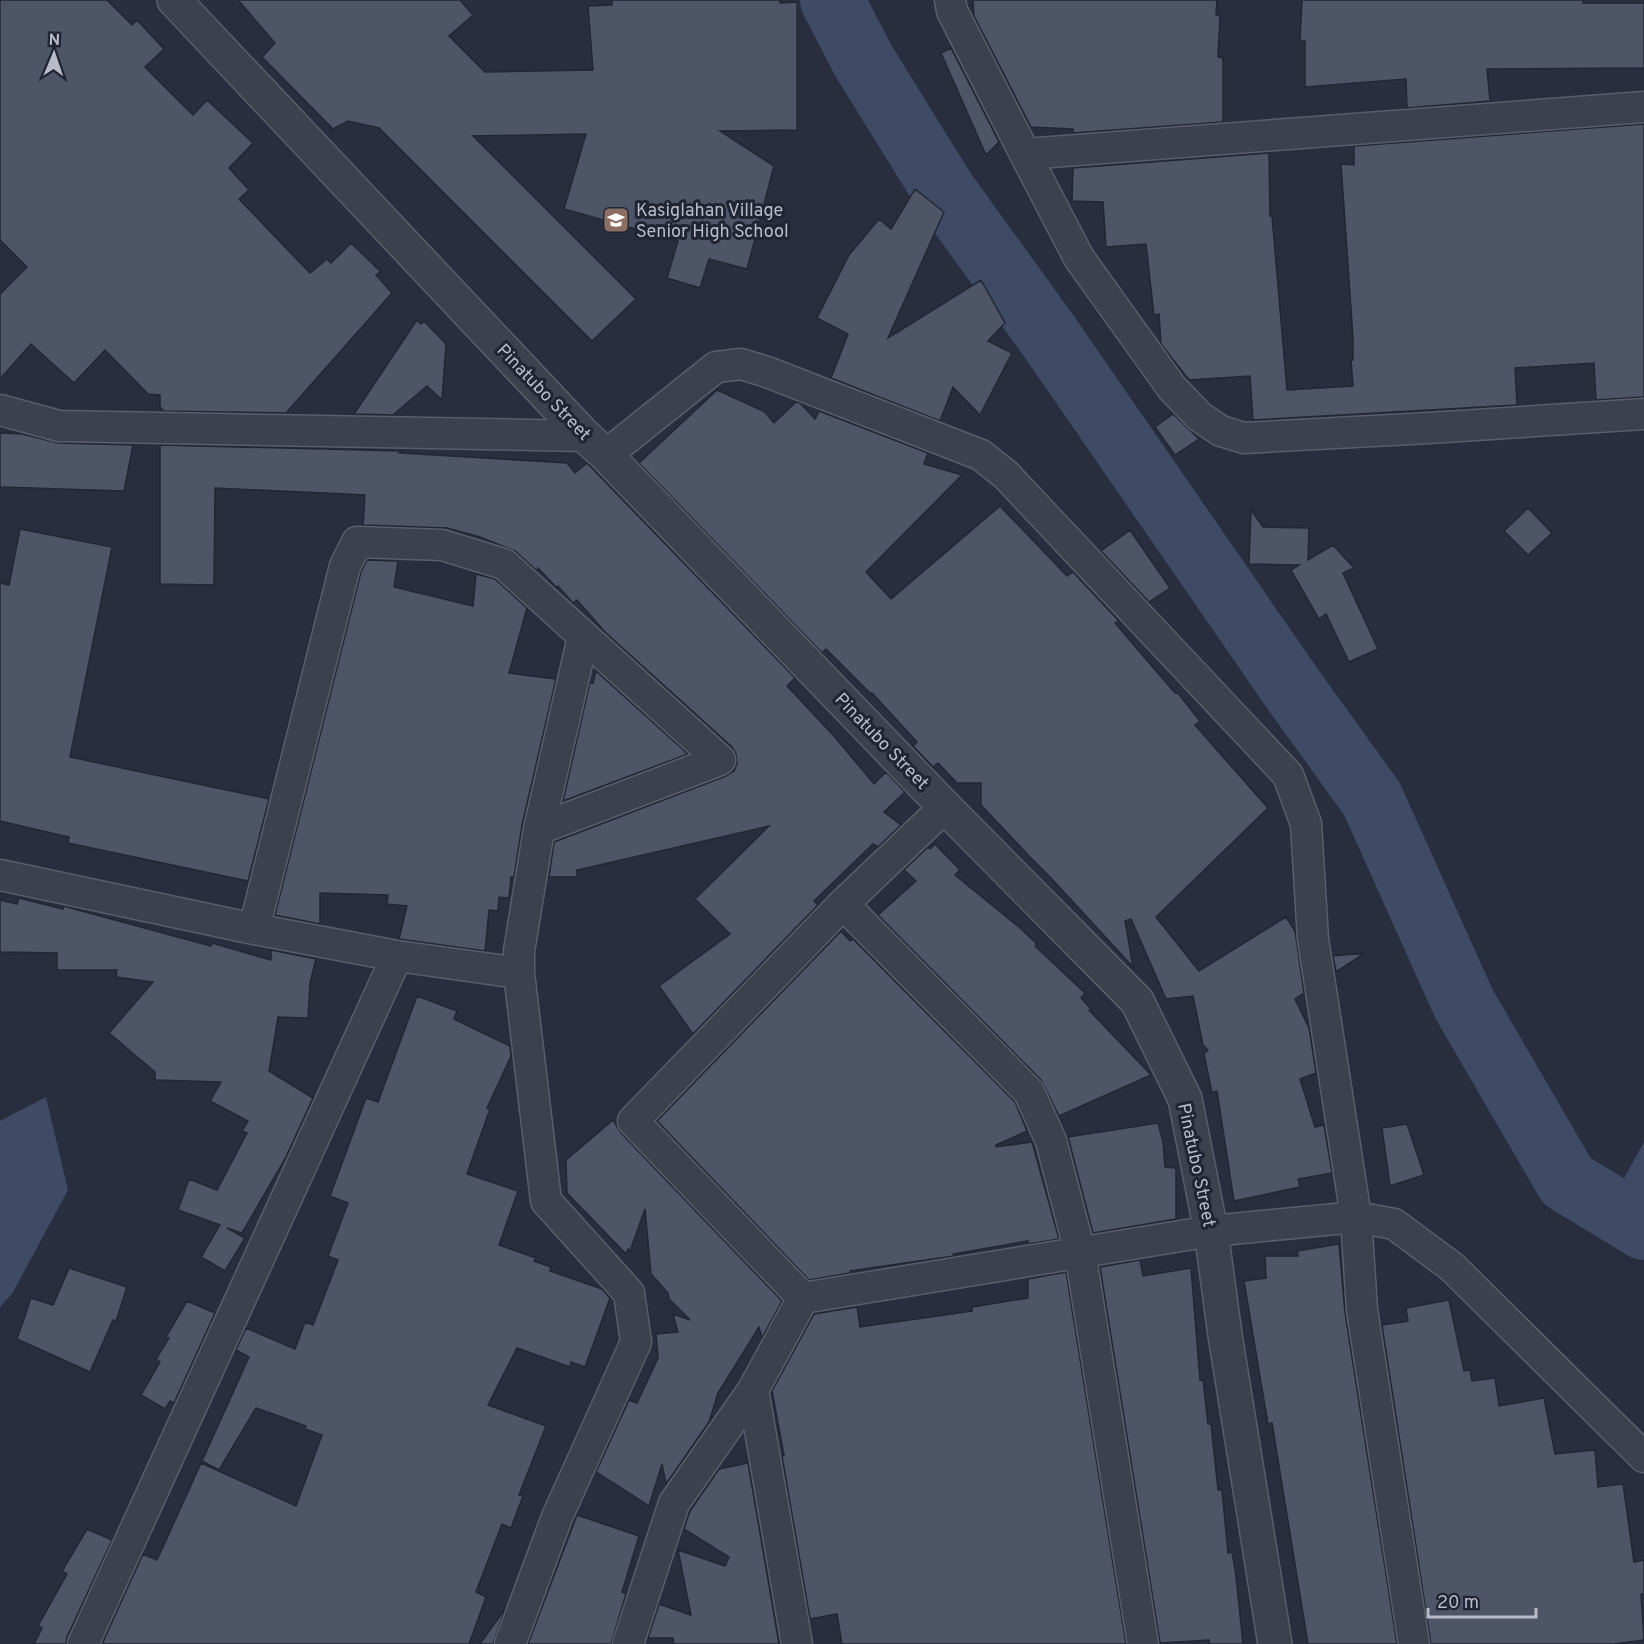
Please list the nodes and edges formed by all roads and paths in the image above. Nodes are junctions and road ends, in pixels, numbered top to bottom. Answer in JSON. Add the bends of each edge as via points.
{"nodes":[{"id":1,"x":950,"y":0,"type":"edge"},
{"id":2,"x":191,"y":6,"type":"edge"},
{"id":3,"x":1644,"y":107,"type":"edge"},
{"id":4,"x":1025,"y":154,"type":"junction"},
{"id":5,"x":0,"y":410,"type":"edge"},
{"id":6,"x":1644,"y":414,"type":"edge"},
{"id":7,"x":596,"y":445,"type":"junction"},
{"id":8,"x":583,"y":637,"type":"junction"},
{"id":9,"x":945,"y":807,"type":"junction"},
{"id":10,"x":540,"y":829,"type":"junction"},
{"id":11,"x":0,"y":874,"type":"edge"},
{"id":12,"x":843,"y":904,"type":"junction"},
{"id":13,"x":254,"y":929,"type":"junction"},
{"id":14,"x":397,"y":956,"type":"junction"},
{"id":15,"x":519,"y":973,"type":"junction"},
{"id":16,"x":1356,"y":1217,"type":"junction"},
{"id":17,"x":1211,"y":1231,"type":"junction"},
{"id":18,"x":1080,"y":1252,"type":"junction"},
{"id":19,"x":803,"y":1298,"type":"junction"},
{"id":20,"x":753,"y":1390,"type":"junction"},
{"id":21,"x":1644,"y":1456,"type":"edge"},
{"id":22,"x":83,"y":1644,"type":"edge"},
{"id":23,"x":510,"y":1644,"type":"edge"},
{"id":24,"x":628,"y":1644,"type":"edge"},
{"id":25,"x":796,"y":1644,"type":"edge"},
{"id":26,"x":1143,"y":1644,"type":"edge"},
{"id":27,"x":1275,"y":1644,"type":"edge"},
{"id":28,"x":1414,"y":1644,"type":"edge"}],
"edges":[{"from":1,"to":4,"type":"street","via":[[952,11]]},
{"from":2,"to":7,"type":"street","name":"Pinatubo Street"},
{"from":3,"to":4,"type":"street"},
{"from":4,"to":6,"type":"street","via":[[1079,258],[1099,288],[1172,388],[1200,417],[1221,431],[1244,438]]},
{"from":5,"to":7,"type":"street","via":[[59,426]]},
{"from":7,"to":9,"type":"street","name":"Pinatubo Street"},
{"from":7,"to":16,"type":"street","via":[[716,367],[741,364],[981,455],[1005,475],[1288,775],[1306,824],[1313,939]]},
{"from":8,"to":10,"type":"street"},
{"from":8,"to":10,"type":"street","via":[[720,760]]},
{"from":8,"to":13,"type":"street","via":[[504,564],[442,545],[357,543],[345,566]]},
{"from":9,"to":12,"type":"street"},
{"from":9,"to":17,"type":"street","name":"Pinatubo Street","via":[[1137,1001],[1185,1100]]},
{"from":10,"to":15,"type":"street","via":[[519,951]]},
{"from":11,"to":13,"type":"street"},
{"from":12,"to":18,"type":"street","via":[[1029,1092],[1051,1141]]},
{"from":12,"to":19,"type":"street","via":[[633,1121]]},
{"from":13,"to":14,"type":"street"},
{"from":14,"to":15,"type":"street"},
{"from":14,"to":22,"type":"street"},
{"from":15,"to":23,"type":"street","via":[[546,1201],[629,1293],[636,1342],[557,1517]]},
{"from":16,"to":17,"type":"street"},
{"from":16,"to":21,"type":"street","via":[[1394,1224],[1452,1267]]},
{"from":16,"to":28,"type":"street","via":[[1362,1310]]},
{"from":17,"to":18,"type":"street"},
{"from":17,"to":27,"type":"street","name":"Pinatubo Street"},
{"from":18,"to":19,"type":"street"},
{"from":18,"to":26,"type":"street"},
{"from":19,"to":20,"type":"street"},
{"from":20,"to":24,"type":"street","via":[[674,1503]]},
{"from":20,"to":25,"type":"street"}]}
